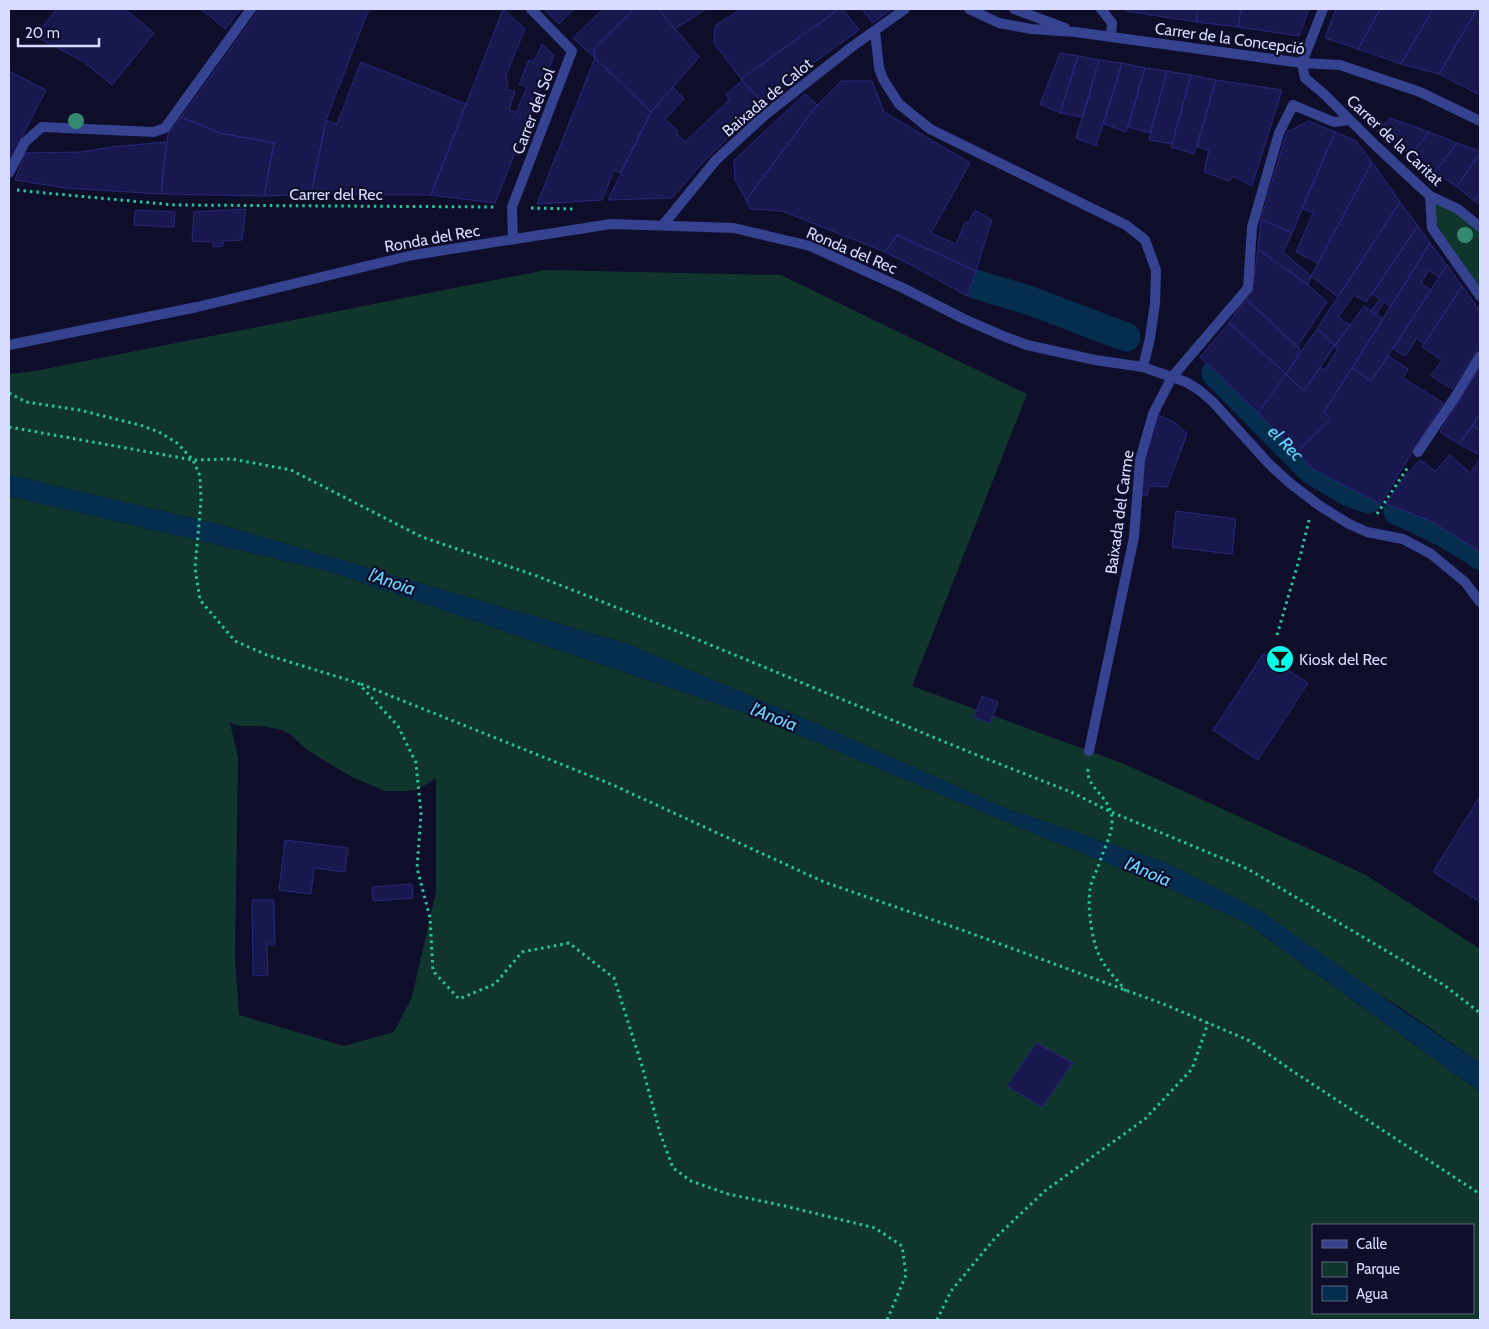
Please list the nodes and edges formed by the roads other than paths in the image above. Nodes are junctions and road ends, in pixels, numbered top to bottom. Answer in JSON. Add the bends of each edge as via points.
{"nodes":[{"id":1,"x":251,"y":9,"type":"edge"},
{"id":2,"x":531,"y":9,"type":"edge"},
{"id":3,"x":905,"y":9,"type":"edge"},
{"id":4,"x":969,"y":9,"type":"edge"},
{"id":5,"x":1014,"y":9,"type":"edge"},
{"id":6,"x":1101,"y":9,"type":"edge"},
{"id":7,"x":1323,"y":9,"type":"edge"},
{"id":8,"x":875,"y":31,"type":"junction"},
{"id":9,"x":1076,"y":32,"type":"junction"},
{"id":10,"x":1111,"y":36,"type":"junction"},
{"id":11,"x":1302,"y":63,"type":"junction"},
{"id":12,"x":1350,"y":120,"type":"junction"},
{"id":13,"x":1480,"y":121,"type":"edge"},
{"id":14,"x":9,"y":173,"type":"edge"},
{"id":15,"x":1430,"y":196,"type":"junction"},
{"id":16,"x":663,"y":225,"type":"junction"},
{"id":17,"x":1480,"y":227,"type":"edge"},
{"id":18,"x":512,"y":239,"type":"junction"},
{"id":19,"x":1480,"y":296,"type":"edge"},
{"id":20,"x":9,"y":345,"type":"edge"},
{"id":21,"x":1480,"y":356,"type":"edge"},
{"id":22,"x":1143,"y":367,"type":"junction"},
{"id":23,"x":1172,"y":376,"type":"junction"},
{"id":24,"x":1418,"y":452,"type":"road end"},
{"id":25,"x":1480,"y":602,"type":"edge"},
{"id":26,"x":1089,"y":751,"type":"road end"}],
"edges":[{"from":1,"to":14,"type":"street","via":[[165,128],[154,132],[42,127],[25,142]]},
{"from":2,"to":18,"type":"street","name":"Carrer del Sol","via":[[572,51],[512,207]]},
{"from":3,"to":8,"type":"street","name":"Baixada de Calot"},
{"from":4,"to":9,"type":"street","name":"Carrer de la Concepció","via":[[999,23]]},
{"from":5,"to":9,"type":"street"},
{"from":6,"to":10,"type":"street","via":[[1112,23]]},
{"from":7,"to":11,"type":"street"},
{"from":8,"to":16,"type":"street","name":"Baixada de Calot","via":[[765,116],[716,160]]},
{"from":8,"to":22,"type":"street","via":[[883,79],[899,104],[930,129],[1126,225],[1145,240],[1156,270],[1155,304]]},
{"from":9,"to":10,"type":"street","name":"Carrer de la Concepció"},
{"from":10,"to":11,"type":"street","name":"Carrer de la Concepció"},
{"from":11,"to":12,"type":"street","name":"Carrer de la Caritat","via":[[1305,78]]},
{"from":11,"to":13,"type":"street","name":"Carrer de la Concepció","via":[[1340,65],[1420,92]]},
{"from":12,"to":15,"type":"street","name":"Carrer de la Caritat"},
{"from":12,"to":23,"type":"street","name":"Baixada del Carme","via":[[1334,122],[1293,105],[1279,133],[1252,227],[1248,288]]},
{"from":15,"to":17,"type":"street","name":"Carrer de la Caritat","via":[[1458,209]]},
{"from":15,"to":19,"type":"street","via":[[1432,228]]},
{"from":16,"to":18,"type":"street","name":"Ronda del Rec","via":[[611,224]]},
{"from":16,"to":22,"type":"street","name":"Ronda del Rec","via":[[734,228],[810,246],[1027,345]]},
{"from":18,"to":20,"type":"street","name":"Ronda del Rec","via":[[413,255],[197,307]]},
{"from":21,"to":24,"type":"street"},
{"from":22,"to":23,"type":"street","name":"Ronda del Rec"},
{"from":23,"to":25,"type":"street","name":"Ronda del Rec","via":[[1205,395],[1290,484],[1348,524],[1367,532],[1403,539],[1431,554],[1465,582]]},
{"from":23,"to":26,"type":"street","name":"Baixada del Carme","via":[[1153,414],[1140,460],[1134,536]]}]}
